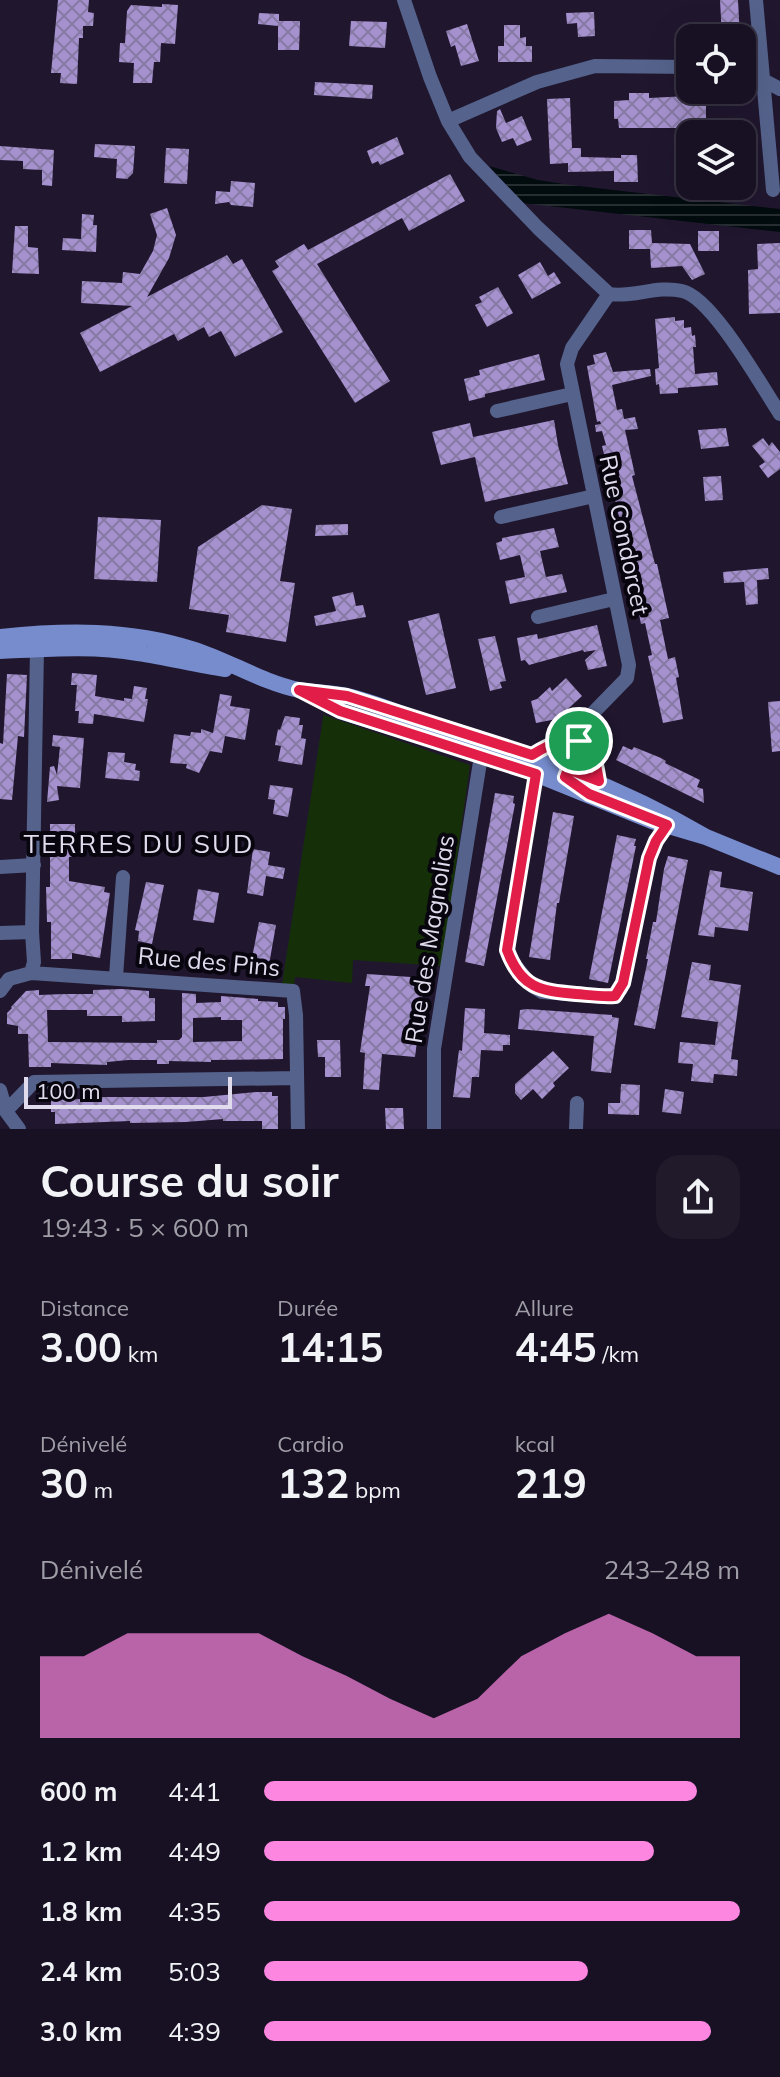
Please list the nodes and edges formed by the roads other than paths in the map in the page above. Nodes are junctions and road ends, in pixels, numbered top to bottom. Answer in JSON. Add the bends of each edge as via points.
{"nodes":[{"id":1,"x":404,"y":0,"type":"edge"},
{"id":2,"x":756,"y":0,"type":"edge"},
{"id":3,"x":676,"y":67,"type":"edge"},
{"id":4,"x":756,"y":77,"type":"edge"},
{"id":5,"x":763,"y":80,"type":"junction"},
{"id":6,"x":780,"y":89,"type":"edge"},
{"id":7,"x":448,"y":121,"type":"junction"},
{"id":8,"x":773,"y":190,"type":"dead end"},
{"id":9,"x":609,"y":294,"type":"junction"},
{"id":10,"x":572,"y":394,"type":"junction"},
{"id":11,"x":497,"y":411,"type":"dead end"},
{"id":12,"x":780,"y":414,"type":"edge"},
{"id":13,"x":594,"y":496,"type":"junction"},
{"id":14,"x":501,"y":517,"type":"dead end"},
{"id":15,"x":614,"y":599,"type":"junction"},
{"id":16,"x":538,"y":617,"type":"dead end"},
{"id":17,"x":0,"y":637,"type":"edge"},
{"id":18,"x":37,"y":649,"type":"junction"},
{"id":19,"x":0,"y":651,"type":"edge"},
{"id":20,"x":242,"y":671,"type":"junction"},
{"id":21,"x":299,"y":690,"type":"junction"},
{"id":22,"x":579,"y":741,"type":"junction"},
{"id":23,"x":532,"y":755,"type":"junction"},
{"id":24,"x":481,"y":756,"type":"junction"},
{"id":25,"x":506,"y":762,"type":"junction"},
{"id":26,"x":567,"y":773,"type":"junction"},
{"id":27,"x":536,"y":774,"type":"junction"},
{"id":28,"x":594,"y":788,"type":"junction"},
{"id":29,"x":667,"y":825,"type":"junction"},
{"id":30,"x":706,"y":837,"type":"junction"},
{"id":31,"x":34,"y":865,"type":"junction"},
{"id":32,"x":0,"y":867,"type":"edge"},
{"id":33,"x":779,"y":868,"type":"edge"},
{"id":34,"x":123,"y":877,"type":"dead end"},
{"id":35,"x":32,"y":932,"type":"junction"},
{"id":36,"x":0,"y":933,"type":"edge"},
{"id":37,"x":31,"y":973,"type":"junction"},
{"id":38,"x":116,"y":977,"type":"junction"},
{"id":39,"x":0,"y":991,"type":"edge"},
{"id":40,"x":297,"y":1078,"type":"junction"},
{"id":41,"x":0,"y":1090,"type":"edge"},
{"id":42,"x":577,"y":1103,"type":"dead end"},
{"id":43,"x":3,"y":1107,"type":"edge"},
{"id":44,"x":19,"y":1129,"type":"edge"},
{"id":45,"x":298,"y":1129,"type":"edge"},
{"id":46,"x":434,"y":1129,"type":"edge"},
{"id":47,"x":576,"y":1129,"type":"edge"}],
"edges":[{"from":1,"to":7,"type":"street"},
{"from":2,"to":5,"type":"street"},
{"from":3,"to":7,"type":"street","via":[[595,66],[537,82]]},
{"from":4,"to":5,"type":"street"},
{"from":5,"to":6,"type":"street"},
{"from":5,"to":8,"type":"street"},
{"from":7,"to":9,"type":"street","via":[[470,157]]},
{"from":9,"to":10,"type":"street","name":"Rue Condorcet","via":[[572,348],[567,364]]},
{"from":9,"to":12,"type":"street","via":[[684,291],[697,299],[709,308]]},
{"from":10,"to":11,"type":"street"},
{"from":10,"to":13,"type":"street","name":"Rue Condorcet"},
{"from":13,"to":14,"type":"street"},
{"from":13,"to":15,"type":"street","name":"Rue Condorcet"},
{"from":15,"to":16,"type":"street"},
{"from":15,"to":22,"type":"street","name":"Rue Condorcet","via":[[629,665],[627,678],[592,714]]},
{"from":17,"to":20,"type":"main road","via":[[58,632],[131,635],[195,650]]},
{"from":18,"to":19,"type":"main road"},
{"from":18,"to":20,"type":"main road","via":[[112,650]]},
{"from":18,"to":31,"type":"street"},
{"from":20,"to":21,"type":"main road"},
{"from":21,"to":23,"type":"main road","via":[[347,696]]},
{"from":21,"to":24,"type":"main road","via":[[340,711]]},
{"from":22,"to":23,"type":"street","via":[[563,740]]},
{"from":22,"to":26,"type":"street","name":"Rue Condorcet"},
{"from":22,"to":28,"type":"street","via":[[591,751]]},
{"from":23,"to":26,"type":"main road"},
{"from":24,"to":25,"type":"main road"},
{"from":24,"to":46,"type":"street","name":"Rue des Magnolias","via":[[434,1049]]},
{"from":25,"to":26,"type":"street"},
{"from":25,"to":27,"type":"main road"},
{"from":26,"to":28,"type":"main road"},
{"from":27,"to":28,"type":"main road"},
{"from":27,"to":29,"type":"street","via":[[507,950],[542,992],[610,997],[621,989],[649,858]]},
{"from":28,"to":29,"type":"main road"},
{"from":28,"to":30,"type":"main road","via":[[658,808]]},
{"from":29,"to":30,"type":"main road"},
{"from":30,"to":33,"type":"main road"},
{"from":31,"to":32,"type":"street"},
{"from":31,"to":35,"type":"street"},
{"from":34,"to":38,"type":"street"},
{"from":35,"to":36,"type":"street"},
{"from":35,"to":37,"type":"street"},
{"from":37,"to":38,"type":"street","name":"Rue des Pins"},
{"from":37,"to":39,"type":"street","via":[[9,979]]},
{"from":38,"to":40,"type":"street","name":"Rue des Pins","via":[[293,991]]},
{"from":40,"to":43,"type":"street","via":[[34,1082]]},
{"from":40,"to":45,"type":"street","name":"Rue des Pins"},
{"from":41,"to":43,"type":"street"},
{"from":42,"to":47,"type":"street"},
{"from":43,"to":44,"type":"street"}]}
